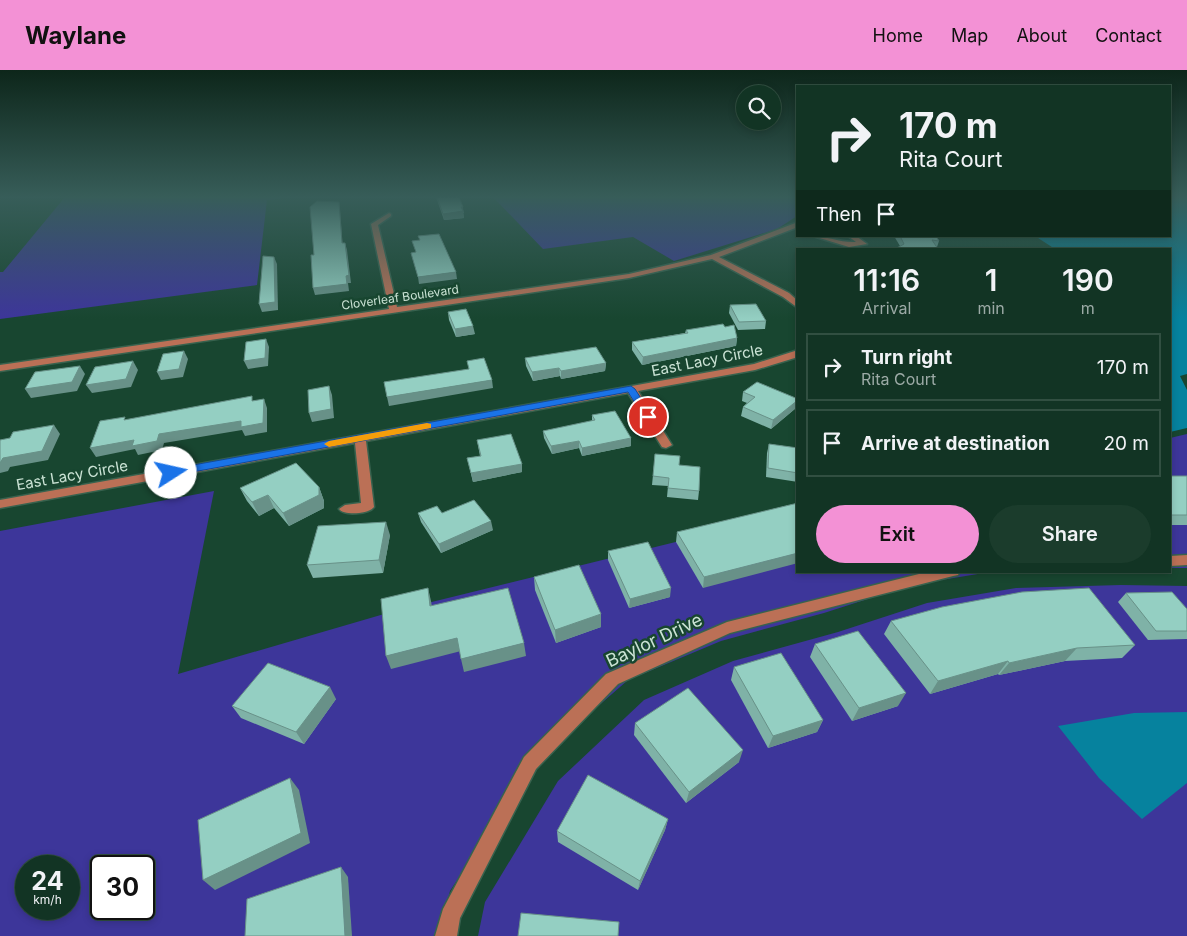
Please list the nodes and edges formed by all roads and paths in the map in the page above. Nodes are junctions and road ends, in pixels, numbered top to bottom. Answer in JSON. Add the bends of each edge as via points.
{"nodes":[{"id":1,"x":377,"y":237,"type":"edge"},
{"id":2,"x":764,"y":237,"type":"edge"},
{"id":3,"x":821,"y":237,"type":"edge"},
{"id":4,"x":854,"y":237,"type":"edge"},
{"id":5,"x":713,"y":257,"type":"junction"},
{"id":6,"x":796,"y":304,"type":"edge"},
{"id":7,"x":394,"y":311,"type":"junction"},
{"id":8,"x":796,"y":354,"type":"edge"},
{"id":9,"x":0,"y":368,"type":"edge"},
{"id":10,"x":631,"y":389,"type":"junction"},
{"id":11,"x":360,"y":438,"type":"junction"},
{"id":12,"x":666,"y":445,"type":"dead end"},
{"id":13,"x":0,"y":504,"type":"edge"},
{"id":14,"x":345,"y":509,"type":"dead end"},
{"id":15,"x":1171,"y":560,"type":"edge"},
{"id":16,"x":1187,"y":560,"type":"edge"},
{"id":17,"x":945,"y":573,"type":"edge"},
{"id":18,"x":446,"y":936,"type":"edge"}],
"edges":[{"from":1,"to":7,"type":"street"},
{"from":2,"to":5,"type":"street","name":"Cloverleaf Boulevard"},
{"from":3,"to":4,"type":"street","via":[[849,246],[863,244]]},
{"from":5,"to":6,"type":"street","via":[[786,295]]},
{"from":5,"to":7,"type":"street","name":"Cloverleaf Boulevard","via":[[629,276]]},
{"from":7,"to":9,"type":"street","name":"Cloverleaf Boulevard"},
{"from":8,"to":10,"type":"street","name":"East Lacy Circle","via":[[755,367]]},
{"from":10,"to":11,"type":"street","name":"East Lacy Circle"},
{"from":10,"to":12,"type":"street"},
{"from":11,"to":13,"type":"street","name":"East Lacy Circle"},
{"from":11,"to":14,"type":"street","via":[[368,507]]},
{"from":15,"to":16,"type":"street"},
{"from":17,"to":18,"type":"street","name":"Baylor Drive","via":[[727,628],[612,680],[530,763],[450,916]]}]}
